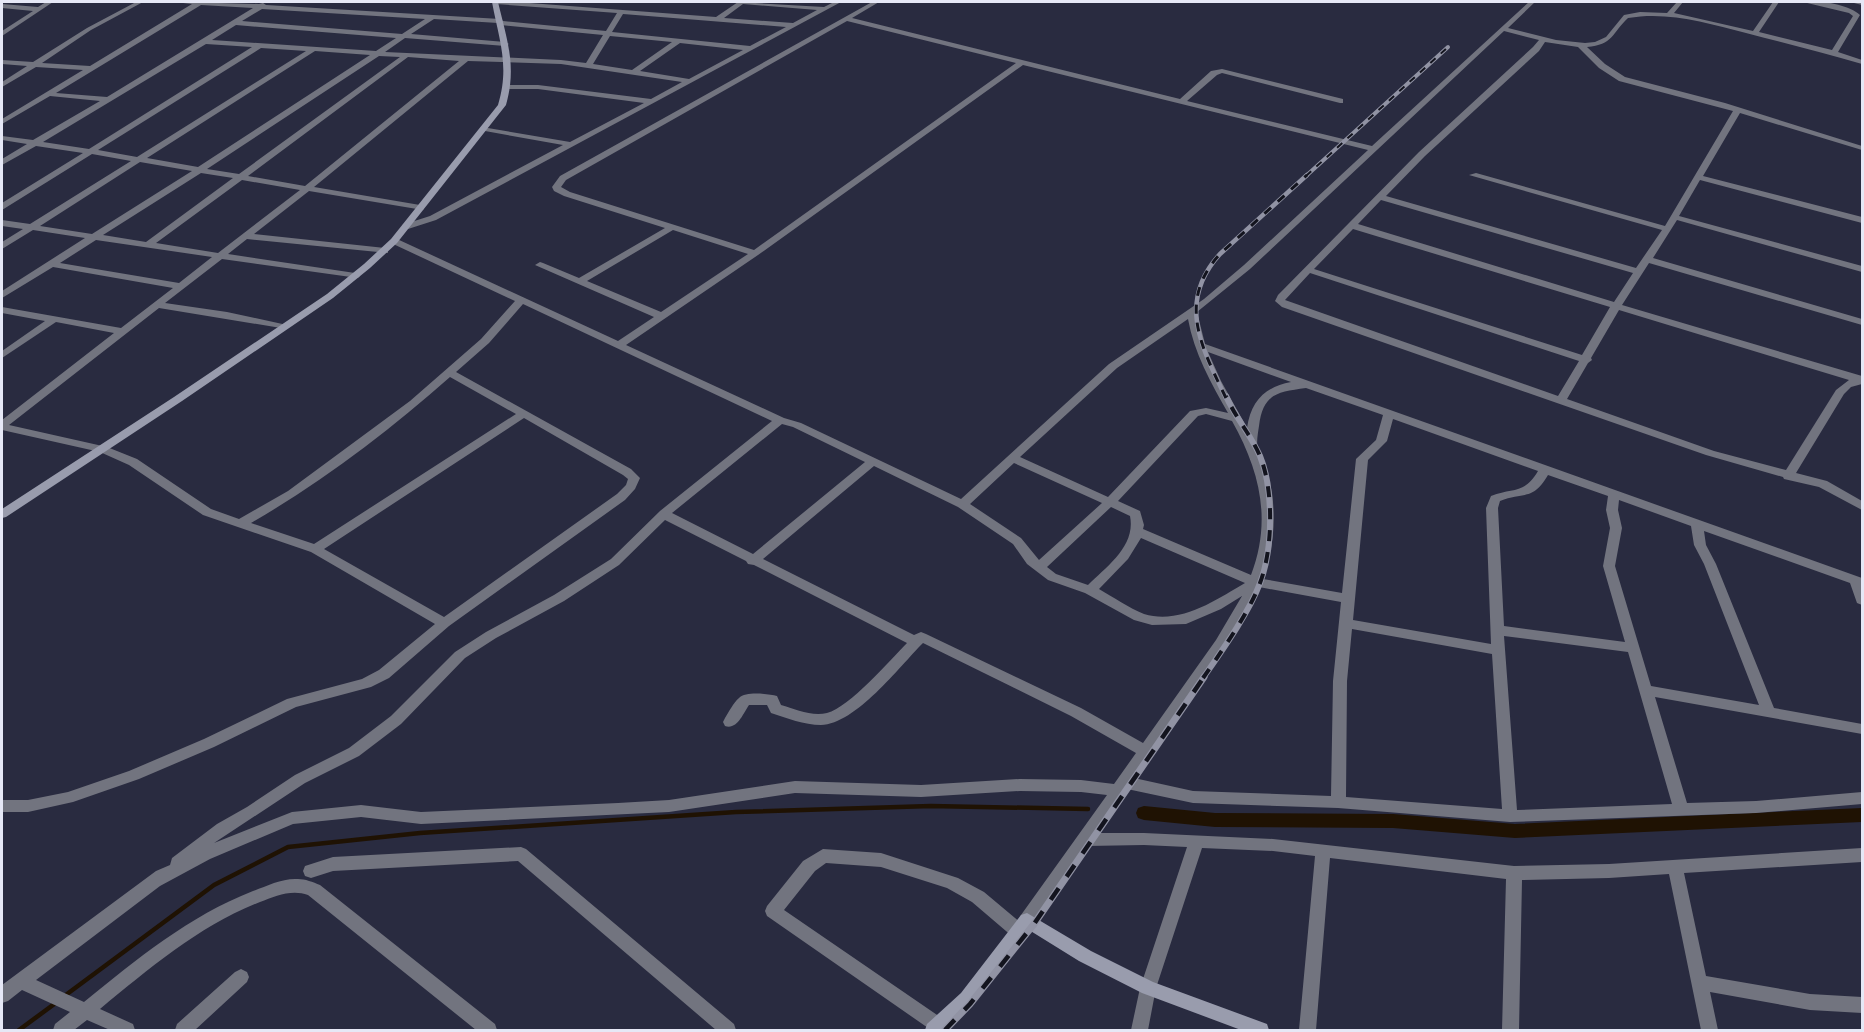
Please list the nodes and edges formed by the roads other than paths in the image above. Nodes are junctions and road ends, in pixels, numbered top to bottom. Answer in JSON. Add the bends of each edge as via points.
{"nodes":[{"id":1,"x":50,"y":2,"type":"edge"},
{"id":2,"x":140,"y":2,"type":"edge"},
{"id":3,"x":185,"y":2,"type":"edge"},
{"id":4,"x":202,"y":2,"type":"edge"},
{"id":5,"x":495,"y":2,"type":"edge"},
{"id":6,"x":742,"y":2,"type":"edge"},
{"id":7,"x":838,"y":2,"type":"edge"},
{"id":8,"x":876,"y":2,"type":"edge"},
{"id":9,"x":1532,"y":2,"type":"edge"},
{"id":10,"x":1680,"y":2,"type":"edge"},
{"id":11,"x":1776,"y":2,"type":"edge"},
{"id":12,"x":1806,"y":2,"type":"edge"},
{"id":13,"x":1856,"y":2,"type":"edge"},
{"id":14,"x":1863,"y":3,"type":"edge"},
{"id":15,"x":266,"y":4,"type":"edge"},
{"id":16,"x":2,"y":6,"type":"edge"},
{"id":17,"x":39,"y":9,"type":"junction"},
{"id":18,"x":824,"y":9,"type":"junction"},
{"id":19,"x":621,"y":12,"type":"junction"},
{"id":20,"x":1668,"y":16,"type":"junction"},
{"id":21,"x":432,"y":17,"type":"junction"},
{"id":22,"x":718,"y":19,"type":"junction"},
{"id":23,"x":848,"y":19,"type":"junction"},
{"id":24,"x":500,"y":22,"type":"junction"},
{"id":25,"x":236,"y":23,"type":"junction"},
{"id":26,"x":792,"y":25,"type":"junction"},
{"id":27,"x":1503,"y":29,"type":"junction"},
{"id":28,"x":608,"y":33,"type":"junction"},
{"id":29,"x":1755,"y":33,"type":"junction"},
{"id":30,"x":2,"y":34,"type":"edge"},
{"id":31,"x":403,"y":36,"type":"junction"},
{"id":32,"x":1544,"y":38,"type":"junction"},
{"id":33,"x":680,"y":40,"type":"junction"},
{"id":34,"x":206,"y":42,"type":"junction"},
{"id":35,"x":505,"y":44,"type":"junction"},
{"id":36,"x":1580,"y":45,"type":"junction"},
{"id":37,"x":259,"y":46,"type":"junction"},
{"id":38,"x":749,"y":48,"type":"junction"},
{"id":39,"x":314,"y":49,"type":"junction"},
{"id":40,"x":1834,"y":52,"type":"junction"},
{"id":41,"x":377,"y":54,"type":"junction"},
{"id":42,"x":407,"y":55,"type":"junction"},
{"id":43,"x":466,"y":59,"type":"junction"},
{"id":44,"x":509,"y":61,"type":"junction"},
{"id":45,"x":2,"y":62,"type":"edge"},
{"id":46,"x":1022,"y":62,"type":"junction"},
{"id":47,"x":1863,"y":62,"type":"edge"},
{"id":48,"x":36,"y":63,"type":"junction"},
{"id":49,"x":588,"y":66,"type":"junction"},
{"id":50,"x":90,"y":68,"type":"junction"},
{"id":51,"x":633,"y":73,"type":"junction"},
{"id":52,"x":689,"y":81,"type":"junction"},
{"id":53,"x":2,"y":85,"type":"edge"},
{"id":54,"x":509,"y":87,"type":"junction"},
{"id":55,"x":48,"y":94,"type":"junction"},
{"id":56,"x":109,"y":100,"type":"junction"},
{"id":57,"x":650,"y":101,"type":"junction"},
{"id":58,"x":1182,"y":101,"type":"junction"},
{"id":59,"x":1340,"y":101,"type":"dead end"},
{"id":60,"x":1738,"y":110,"type":"junction"},
{"id":61,"x":2,"y":122,"type":"edge"},
{"id":62,"x":485,"y":129,"type":"junction"},
{"id":63,"x":2,"y":138,"type":"edge"},
{"id":64,"x":35,"y":143,"type":"junction"},
{"id":65,"x":569,"y":144,"type":"junction"},
{"id":66,"x":1863,"y":148,"type":"edge"},
{"id":67,"x":1374,"y":149,"type":"junction"},
{"id":68,"x":89,"y":151,"type":"junction"},
{"id":69,"x":139,"y":160,"type":"junction"},
{"id":70,"x":2,"y":162,"type":"edge"},
{"id":71,"x":199,"y":169,"type":"junction"},
{"id":72,"x":1473,"y":175,"type":"dead end"},
{"id":73,"x":240,"y":177,"type":"junction"},
{"id":74,"x":1698,"y":177,"type":"junction"},
{"id":75,"x":306,"y":188,"type":"junction"},
{"id":76,"x":1380,"y":197,"type":"junction"},
{"id":77,"x":2,"y":207,"type":"edge"},
{"id":78,"x":420,"y":208,"type":"junction"},
{"id":79,"x":1674,"y":217,"type":"junction"},
{"id":80,"x":1863,"y":220,"type":"edge"},
{"id":81,"x":2,"y":223,"type":"edge"},
{"id":82,"x":1351,"y":225,"type":"junction"},
{"id":83,"x":405,"y":227,"type":"junction"},
{"id":84,"x":32,"y":228,"type":"junction"},
{"id":85,"x":671,"y":228,"type":"junction"},
{"id":86,"x":1667,"y":229,"type":"junction"},
{"id":87,"x":244,"y":236,"type":"junction"},
{"id":88,"x":93,"y":237,"type":"junction"},
{"id":89,"x":394,"y":241,"type":"junction"},
{"id":90,"x":148,"y":245,"type":"junction"},
{"id":91,"x":2,"y":246,"type":"edge"},
{"id":92,"x":385,"y":250,"type":"junction"},
{"id":93,"x":755,"y":253,"type":"junction"},
{"id":94,"x":218,"y":256,"type":"junction"},
{"id":95,"x":1647,"y":259,"type":"junction"},
{"id":96,"x":51,"y":264,"type":"junction"},
{"id":97,"x":540,"y":265,"type":"dead end"},
{"id":98,"x":1863,"y":269,"type":"edge"},
{"id":99,"x":1309,"y":270,"type":"junction"},
{"id":100,"x":1639,"y":272,"type":"junction"},
{"id":101,"x":355,"y":276,"type":"junction"},
{"id":102,"x":580,"y":282,"type":"junction"},
{"id":103,"x":179,"y":286,"type":"junction"},
{"id":104,"x":2,"y":295,"type":"edge"},
{"id":105,"x":521,"y":300,"type":"junction"},
{"id":106,"x":156,"y":305,"type":"junction"},
{"id":107,"x":1616,"y":306,"type":"junction"},
{"id":108,"x":2,"y":310,"type":"edge"},
{"id":109,"x":1192,"y":312,"type":"junction"},
{"id":110,"x":661,"y":316,"type":"junction"},
{"id":111,"x":54,"y":319,"type":"junction"},
{"id":112,"x":1863,"y":322,"type":"edge"},
{"id":113,"x":283,"y":327,"type":"junction"},
{"id":114,"x":121,"y":331,"type":"junction"},
{"id":115,"x":620,"y":344,"type":"junction"},
{"id":116,"x":1200,"y":346,"type":"junction"},
{"id":117,"x":2,"y":355,"type":"edge"},
{"id":118,"x":1587,"y":360,"type":"junction"},
{"id":119,"x":451,"y":373,"type":"junction"},
{"id":120,"x":1862,"y":379,"type":"edge"},
{"id":121,"x":1314,"y":385,"type":"junction"},
{"id":122,"x":1561,"y":400,"type":"junction"},
{"id":123,"x":1389,"y":412,"type":"junction"},
{"id":124,"x":523,"y":414,"type":"junction"},
{"id":125,"x":1235,"y":418,"type":"junction"},
{"id":126,"x":780,"y":420,"type":"junction"},
{"id":127,"x":2,"y":426,"type":"edge"},
{"id":128,"x":1252,"y":446,"type":"junction"},
{"id":129,"x":103,"y":449,"type":"junction"},
{"id":130,"x":1012,"y":458,"type":"junction"},
{"id":131,"x":872,"y":462,"type":"junction"},
{"id":132,"x":1545,"y":469,"type":"junction"},
{"id":133,"x":1788,"y":476,"type":"junction"},
{"id":134,"x":1614,"y":495,"type":"junction"},
{"id":135,"x":1110,"y":502,"type":"junction"},
{"id":136,"x":962,"y":504,"type":"junction"},
{"id":137,"x":1863,"y":506,"type":"edge"},
{"id":138,"x":2,"y":514,"type":"edge"},
{"id":139,"x":664,"y":514,"type":"junction"},
{"id":140,"x":239,"y":524,"type":"junction"},
{"id":141,"x":1697,"y":524,"type":"junction"},
{"id":142,"x":1138,"y":532,"type":"junction"},
{"id":143,"x":315,"y":549,"type":"junction"},
{"id":144,"x":752,"y":561,"type":"junction"},
{"id":145,"x":1038,"y":568,"type":"junction"},
{"id":146,"x":1255,"y":582,"type":"junction"},
{"id":147,"x":1859,"y":582,"type":"edge"},
{"id":148,"x":1090,"y":590,"type":"junction"},
{"id":149,"x":1348,"y":599,"type":"junction"},
{"id":150,"x":1863,"y":600,"type":"edge"},
{"id":151,"x":444,"y":623,"type":"junction"},
{"id":152,"x":1345,"y":623,"type":"junction"},
{"id":153,"x":1497,"y":630,"type":"junction"},
{"id":154,"x":915,"y":642,"type":"junction"},
{"id":155,"x":1632,"y":648,"type":"junction"},
{"id":156,"x":1498,"y":650,"type":"junction"},
{"id":157,"x":1645,"y":690,"type":"junction"},
{"id":158,"x":1769,"y":712,"type":"junction"},
{"id":159,"x":729,"y":722,"type":"dead end"},
{"id":160,"x":1863,"y":729,"type":"edge"},
{"id":161,"x":1145,"y":752,"type":"junction"},
{"id":162,"x":1122,"y":786,"type":"junction"},
{"id":163,"x":1863,"y":798,"type":"edge"},
{"id":164,"x":1338,"y":802,"type":"junction"},
{"id":165,"x":2,"y":806,"type":"edge"},
{"id":166,"x":1681,"y":810,"type":"junction"},
{"id":167,"x":1509,"y":816,"type":"junction"},
{"id":168,"x":1082,"y":840,"type":"junction"},
{"id":169,"x":1196,"y":843,"type":"junction"},
{"id":170,"x":1323,"y":851,"type":"junction"},
{"id":171,"x":1863,"y":855,"type":"edge"},
{"id":172,"x":1675,"y":866,"type":"junction"},
{"id":173,"x":310,"y":871,"type":"dead end"},
{"id":174,"x":1514,"y":873,"type":"junction"},
{"id":175,"x":156,"y":881,"type":"junction"},
{"id":176,"x":1023,"y":926,"type":"junction"},
{"id":177,"x":241,"y":977,"type":"dead end"},
{"id":178,"x":21,"y":981,"type":"junction"},
{"id":179,"x":1700,"y":983,"type":"junction"},
{"id":180,"x":1148,"y":988,"type":"junction"},
{"id":181,"x":2,"y":996,"type":"edge"},
{"id":182,"x":1863,"y":1005,"type":"edge"},
{"id":183,"x":82,"y":1009,"type":"junction"},
{"id":184,"x":935,"y":1028,"type":"edge"},
{"id":185,"x":61,"y":1030,"type":"edge"},
{"id":186,"x":127,"y":1030,"type":"edge"},
{"id":187,"x":183,"y":1030,"type":"edge"},
{"id":188,"x":489,"y":1030,"type":"edge"},
{"id":189,"x":728,"y":1030,"type":"edge"},
{"id":190,"x":1140,"y":1030,"type":"edge"},
{"id":191,"x":1261,"y":1030,"type":"edge"},
{"id":192,"x":1308,"y":1030,"type":"edge"},
{"id":193,"x":1512,"y":1030,"type":"edge"},
{"id":194,"x":1708,"y":1030,"type":"edge"}],
"edges":[{"from":1,"to":17,"type":"street"},
{"from":2,"to":48,"type":"street"},
{"from":3,"to":4,"type":"street"},
{"from":4,"to":15,"type":"street"},
{"from":4,"to":50,"type":"street"},
{"from":5,"to":19,"type":"street"},
{"from":5,"to":24,"type":"street"},
{"from":6,"to":18,"type":"street"},
{"from":6,"to":22,"type":"street"},
{"from":7,"to":18,"type":"street"},
{"from":8,"to":23,"type":"street"},
{"from":9,"to":27,"type":"street"},
{"from":10,"to":20,"type":"street"},
{"from":11,"to":29,"type":"street"},
{"from":12,"to":40,"type":"street","via":[[1856,13],[1852,28]]},
{"from":13,"to":14,"type":"street"},
{"from":15,"to":21,"type":"street"},
{"from":15,"to":25,"type":"street"},
{"from":16,"to":17,"type":"street"},
{"from":17,"to":30,"type":"street"},
{"from":18,"to":26,"type":"street"},
{"from":19,"to":22,"type":"street"},
{"from":19,"to":28,"type":"street"},
{"from":20,"to":29,"type":"street"},
{"from":20,"to":36,"type":"street","via":[[1626,16],[1604,42]]},
{"from":21,"to":24,"type":"street"},
{"from":21,"to":31,"type":"street"},
{"from":22,"to":26,"type":"street"},
{"from":23,"to":46,"type":"street"},
{"from":23,"to":85,"type":"street","via":[[563,178],[556,187]]},
{"from":24,"to":28,"type":"street"},
{"from":24,"to":35,"type":"street"},
{"from":25,"to":31,"type":"street"},
{"from":25,"to":34,"type":"street"},
{"from":26,"to":38,"type":"street"},
{"from":27,"to":32,"type":"street"},
{"from":27,"to":67,"type":"street"},
{"from":28,"to":33,"type":"street"},
{"from":28,"to":49,"type":"street"},
{"from":29,"to":40,"type":"street"},
{"from":31,"to":35,"type":"street"},
{"from":31,"to":41,"type":"street"},
{"from":32,"to":36,"type":"street"},
{"from":32,"to":76,"type":"street"},
{"from":33,"to":38,"type":"street"},
{"from":33,"to":51,"type":"street"},
{"from":34,"to":37,"type":"street"},
{"from":34,"to":56,"type":"street"},
{"from":35,"to":44,"type":"street"},
{"from":36,"to":60,"type":"street","via":[[1622,79]]},
{"from":37,"to":39,"type":"street"},
{"from":37,"to":68,"type":"street"},
{"from":38,"to":52,"type":"street"},
{"from":39,"to":41,"type":"street"},
{"from":39,"to":69,"type":"street"},
{"from":40,"to":47,"type":"street"},
{"from":41,"to":42,"type":"street"},
{"from":41,"to":71,"type":"street"},
{"from":42,"to":43,"type":"street"},
{"from":42,"to":73,"type":"street"},
{"from":43,"to":44,"type":"street"},
{"from":43,"to":75,"type":"street"},
{"from":44,"to":49,"type":"street"},
{"from":44,"to":54,"type":"street"},
{"from":45,"to":48,"type":"street"},
{"from":46,"to":58,"type":"street"},
{"from":46,"to":93,"type":"street"},
{"from":48,"to":50,"type":"street"},
{"from":48,"to":53,"type":"street"},
{"from":49,"to":51,"type":"street"},
{"from":50,"to":55,"type":"street"},
{"from":51,"to":52,"type":"street"},
{"from":52,"to":57,"type":"street"},
{"from":54,"to":57,"type":"street"},
{"from":54,"to":62,"type":"street"},
{"from":55,"to":56,"type":"street"},
{"from":55,"to":61,"type":"street"},
{"from":56,"to":64,"type":"street"},
{"from":57,"to":65,"type":"street"},
{"from":58,"to":59,"type":"street","via":[[1214,73],[1222,71]]},
{"from":58,"to":67,"type":"street"},
{"from":60,"to":66,"type":"street"},
{"from":60,"to":74,"type":"street"},
{"from":62,"to":65,"type":"street"},
{"from":62,"to":78,"type":"street"},
{"from":63,"to":64,"type":"street"},
{"from":64,"to":68,"type":"street"},
{"from":64,"to":70,"type":"street"},
{"from":65,"to":83,"type":"street","via":[[433,218]]},
{"from":67,"to":109,"type":"street","via":[[1247,267]]},
{"from":68,"to":69,"type":"street"},
{"from":68,"to":77,"type":"street"},
{"from":69,"to":71,"type":"street"},
{"from":69,"to":84,"type":"street"},
{"from":71,"to":73,"type":"street"},
{"from":71,"to":88,"type":"street"},
{"from":72,"to":86,"type":"street"},
{"from":73,"to":75,"type":"street"},
{"from":73,"to":90,"type":"street"},
{"from":74,"to":79,"type":"street"},
{"from":74,"to":80,"type":"street"},
{"from":75,"to":78,"type":"street"},
{"from":75,"to":87,"type":"street"},
{"from":76,"to":82,"type":"street"},
{"from":76,"to":100,"type":"street"},
{"from":78,"to":83,"type":"street"},
{"from":79,"to":86,"type":"street"},
{"from":79,"to":98,"type":"street"},
{"from":81,"to":84,"type":"street"},
{"from":82,"to":99,"type":"street"},
{"from":82,"to":107,"type":"street"},
{"from":83,"to":89,"type":"street"},
{"from":84,"to":88,"type":"street"},
{"from":84,"to":91,"type":"street"},
{"from":85,"to":93,"type":"street"},
{"from":85,"to":102,"type":"street"},
{"from":86,"to":95,"type":"street"},
{"from":87,"to":92,"type":"street"},
{"from":87,"to":94,"type":"street"},
{"from":88,"to":90,"type":"street"},
{"from":88,"to":96,"type":"street"},
{"from":89,"to":92,"type":"street"},
{"from":89,"to":105,"type":"street"},
{"from":90,"to":94,"type":"street"},
{"from":92,"to":101,"type":"street"},
{"from":93,"to":110,"type":"street"},
{"from":94,"to":101,"type":"street"},
{"from":94,"to":103,"type":"street"},
{"from":95,"to":100,"type":"street"},
{"from":95,"to":112,"type":"street"},
{"from":96,"to":103,"type":"street"},
{"from":96,"to":104,"type":"street"},
{"from":97,"to":102,"type":"street"},
{"from":99,"to":118,"type":"street"},
{"from":99,"to":122,"type":"street","via":[[1280,301]]},
{"from":100,"to":107,"type":"street"},
{"from":101,"to":113,"type":"street"},
{"from":102,"to":110,"type":"street"},
{"from":103,"to":106,"type":"street"},
{"from":105,"to":115,"type":"street"},
{"from":105,"to":119,"type":"street"},
{"from":106,"to":113,"type":"street"},
{"from":106,"to":114,"type":"street"},
{"from":107,"to":118,"type":"street"},
{"from":107,"to":120,"type":"street"},
{"from":108,"to":111,"type":"street"},
{"from":109,"to":116,"type":"street"},
{"from":109,"to":130,"type":"street","via":[[1113,366]]},
{"from":110,"to":115,"type":"street"},
{"from":111,"to":114,"type":"street"},
{"from":111,"to":117,"type":"street"},
{"from":113,"to":129,"type":"street"},
{"from":114,"to":127,"type":"street"},
{"from":115,"to":126,"type":"street"},
{"from":116,"to":121,"type":"street"},
{"from":116,"to":125,"type":"street"},
{"from":118,"to":122,"type":"street"},
{"from":119,"to":124,"type":"street"},
{"from":119,"to":140,"type":"street","via":[[302,487]]},
{"from":120,"to":133,"type":"street","via":[[1840,392]]},
{"from":121,"to":123,"type":"street"},
{"from":121,"to":128,"type":"street","via":[[1284,386],[1263,400],[1253,416]]},
{"from":122,"to":133,"type":"street"},
{"from":123,"to":132,"type":"street"},
{"from":123,"to":149,"type":"street","via":[[1381,441],[1362,459]]},
{"from":124,"to":143,"type":"street"},
{"from":124,"to":151,"type":"street","via":[[627,472],[633,478],[631,486]]},
{"from":125,"to":128,"type":"street"},
{"from":125,"to":135,"type":"street","via":[[1206,411],[1194,413]]},
{"from":126,"to":131,"type":"street"},
{"from":126,"to":139,"type":"street"},
{"from":127,"to":129,"type":"street"},
{"from":128,"to":146,"type":"street","via":[[1266,492],[1267,520]]},
{"from":129,"to":138,"type":"street"},
{"from":129,"to":140,"type":"street","via":[[133,462],[207,512]]},
{"from":130,"to":135,"type":"street"},
{"from":130,"to":136,"type":"street"},
{"from":131,"to":136,"type":"street"},
{"from":131,"to":144,"type":"street"},
{"from":132,"to":134,"type":"street"},
{"from":132,"to":153,"type":"street","via":[[1536,486],[1517,495],[1504,494],[1492,508]]},
{"from":133,"to":137,"type":"street","via":[[1823,484]]},
{"from":134,"to":141,"type":"street"},
{"from":134,"to":155,"type":"street","via":[[1610,507],[1616,528],[1609,566]]},
{"from":135,"to":142,"type":"street","via":[[1136,514]]},
{"from":135,"to":145,"type":"street"},
{"from":136,"to":145,"type":"street","via":[[1017,541]]},
{"from":139,"to":144,"type":"street"},
{"from":139,"to":175,"type":"street","via":[[592,579],[460,655],[396,720],[354,752],[300,778],[222,828]]},
{"from":140,"to":143,"type":"street"},
{"from":141,"to":147,"type":"street"},
{"from":141,"to":158,"type":"street","via":[[1700,545]]},
{"from":142,"to":146,"type":"street"},
{"from":142,"to":148,"type":"street","via":[[1130,548]]},
{"from":143,"to":151,"type":"street"},
{"from":144,"to":154,"type":"street"},
{"from":145,"to":148,"type":"street","via":[[1064,583]]},
{"from":146,"to":148,"type":"street","via":[[1203,612],[1170,621],[1139,617]]},
{"from":146,"to":149,"type":"street"},
{"from":146,"to":161,"type":"street","via":[[1221,643]]},
{"from":147,"to":150,"type":"street"},
{"from":149,"to":152,"type":"street"},
{"from":151,"to":165,"type":"street","via":[[399,663],[366,683],[292,703],[134,775],[68,798],[28,806]]},
{"from":152,"to":156,"type":"street"},
{"from":152,"to":164,"type":"street"},
{"from":153,"to":155,"type":"street"},
{"from":153,"to":156,"type":"street"},
{"from":154,"to":159,"type":"street","via":[[842,714],[825,719],[804,717],[776,709],[772,700],[745,700]]},
{"from":154,"to":161,"type":"street","via":[[921,637],[1076,712]]},
{"from":155,"to":157,"type":"street"},
{"from":156,"to":167,"type":"street"},
{"from":157,"to":158,"type":"street"},
{"from":157,"to":166,"type":"street"},
{"from":158,"to":160,"type":"street"},
{"from":161,"to":162,"type":"street"},
{"from":162,"to":164,"type":"street","via":[[1193,797]]},
{"from":162,"to":168,"type":"street"},
{"from":162,"to":175,"type":"street","via":[[1020,785],[921,791],[795,787],[669,806],[618,809],[441,818],[361,811],[321,814],[292,818],[247,835]]},
{"from":163,"to":166,"type":"street"},
{"from":164,"to":167,"type":"street"},
{"from":166,"to":167,"type":"street"},
{"from":168,"to":169,"type":"street"},
{"from":168,"to":176,"type":"street"},
{"from":169,"to":170,"type":"street"},
{"from":169,"to":180,"type":"street"},
{"from":170,"to":174,"type":"street"},
{"from":170,"to":192,"type":"street"},
{"from":171,"to":172,"type":"street"},
{"from":172,"to":174,"type":"street"},
{"from":172,"to":179,"type":"street"},
{"from":173,"to":189,"type":"street","via":[[333,864],[520,854]]},
{"from":174,"to":193,"type":"street"},
{"from":175,"to":178,"type":"street"},
{"from":176,"to":180,"type":"street"},
{"from":176,"to":184,"type":"street","via":[[967,999]]},
{"from":176,"to":184,"type":"street","via":[[961,888],[881,860],[823,856],[809,866],[773,911]]},
{"from":177,"to":187,"type":"street"},
{"from":178,"to":181,"type":"street"},
{"from":178,"to":183,"type":"street"},
{"from":179,"to":182,"type":"street","via":[[1810,1002]]},
{"from":179,"to":194,"type":"street"},
{"from":180,"to":190,"type":"street"},
{"from":180,"to":191,"type":"street"},
{"from":183,"to":185,"type":"street"},
{"from":183,"to":186,"type":"street"},
{"from":183,"to":188,"type":"street","via":[[199,923],[240,901],[297,885],[315,890]]}]}
